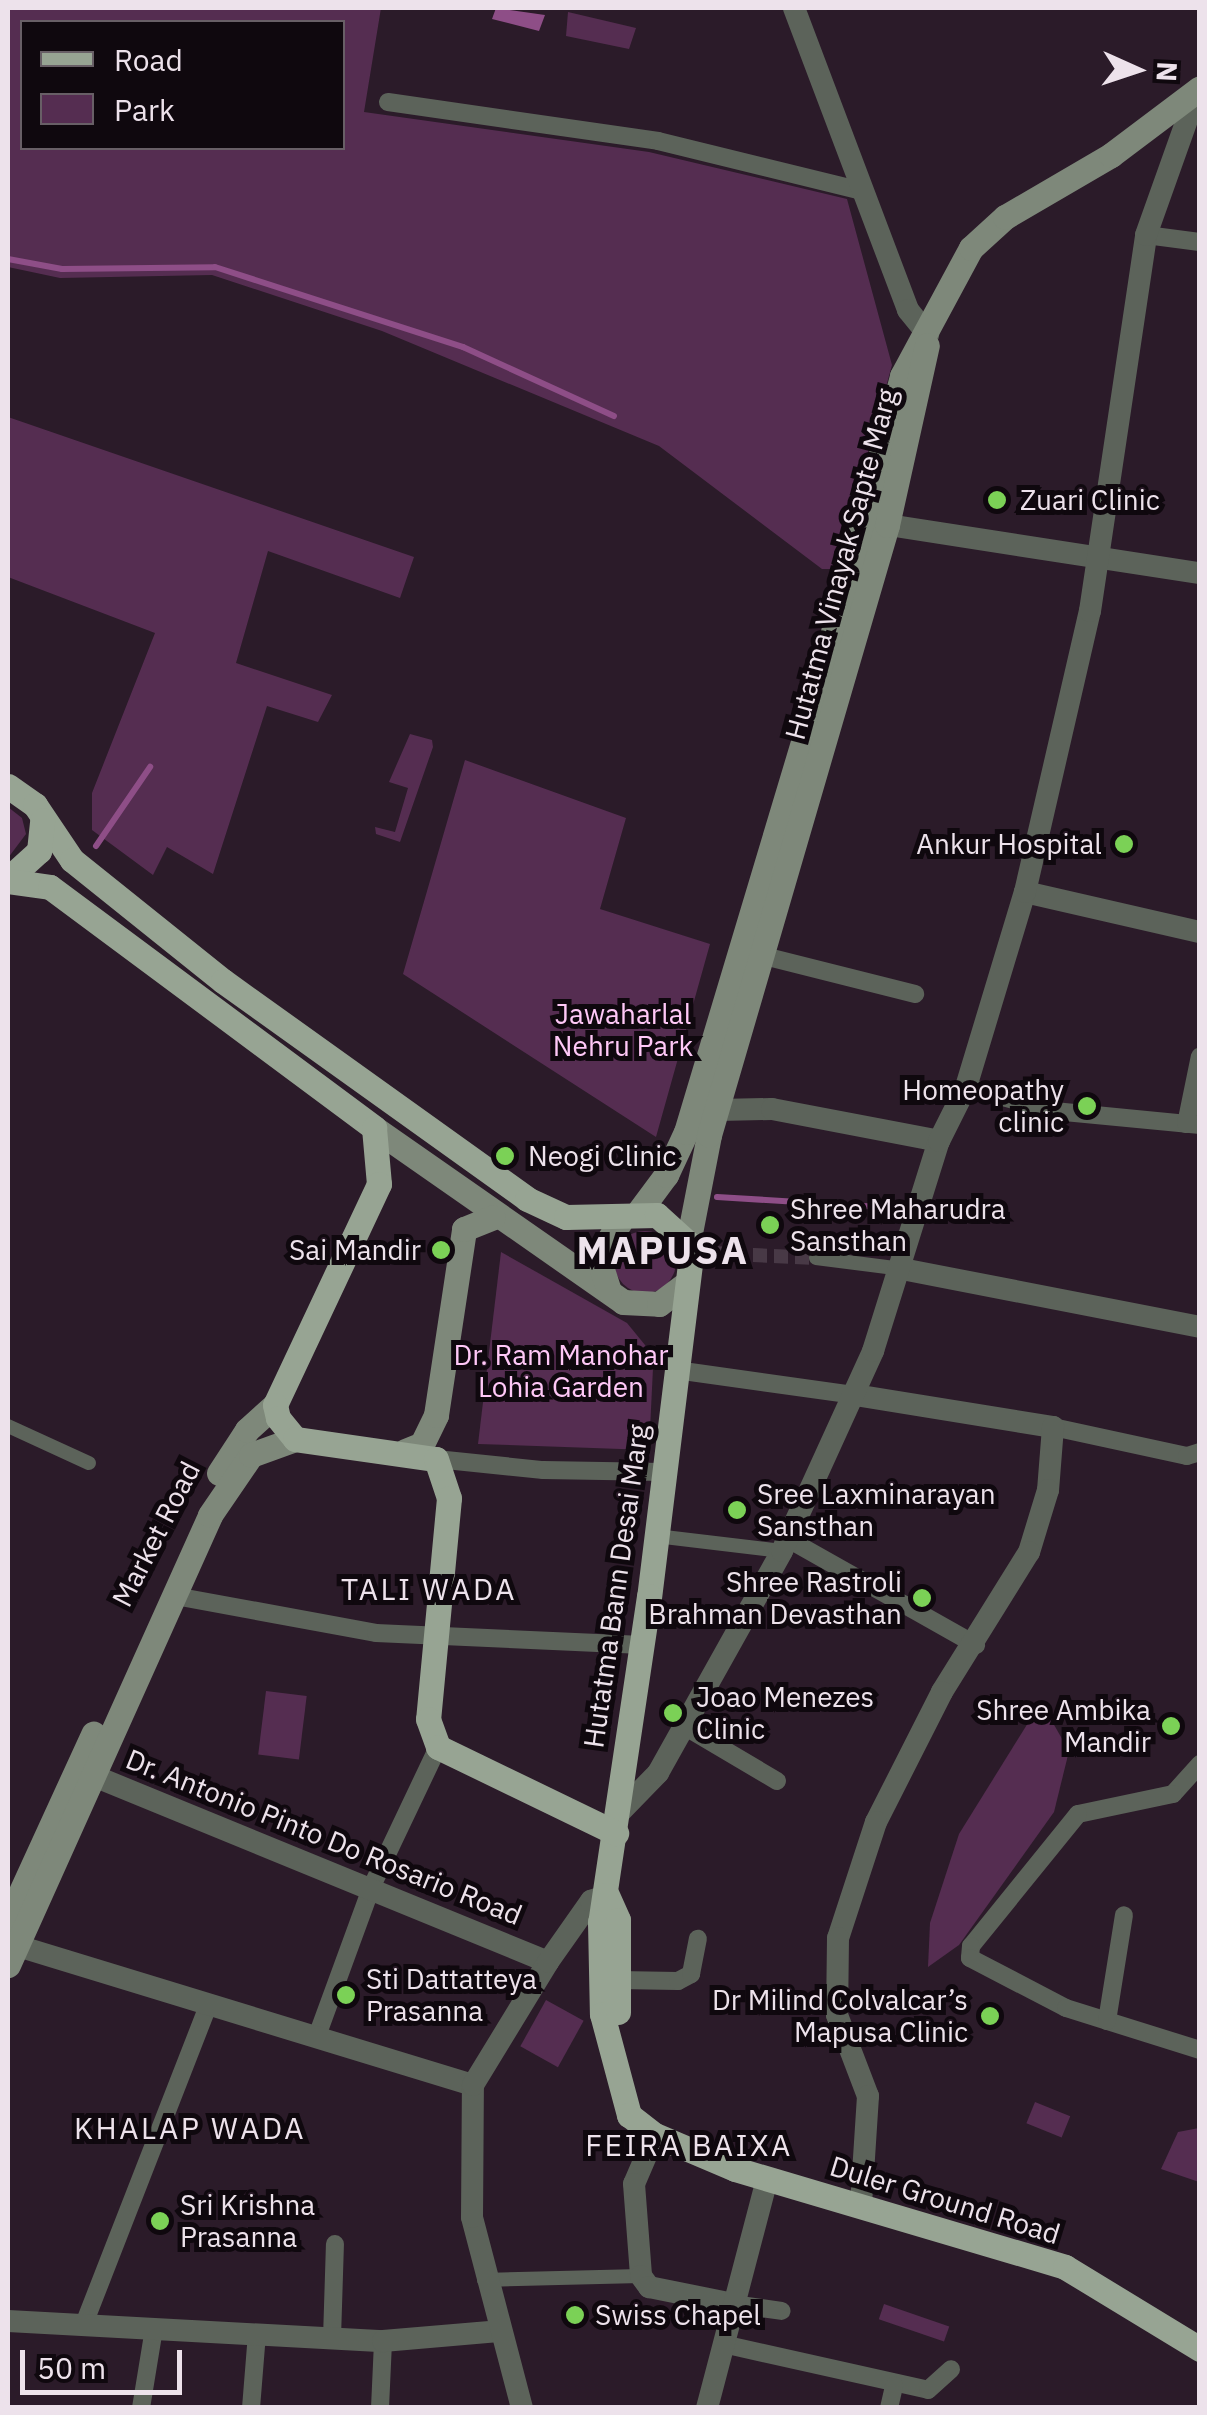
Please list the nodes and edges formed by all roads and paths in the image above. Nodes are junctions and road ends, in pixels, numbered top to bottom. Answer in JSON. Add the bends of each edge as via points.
{"nodes":[{"id":1,"x":794,"y":8,"type":"edge"},
{"id":2,"x":1199,"y":88,"type":"edge"},
{"id":3,"x":388,"y":102,"type":"dead end"},
{"id":4,"x":861,"y":192,"type":"junction"},
{"id":5,"x":1146,"y":235,"type":"junction"},
{"id":6,"x":1200,"y":242,"type":"edge"},
{"id":7,"x":928,"y":335,"type":"junction"},
{"id":8,"x":876,"y":523,"type":"junction"},
{"id":9,"x":1098,"y":557,"type":"junction"},
{"id":10,"x":1200,"y":573,"type":"edge"},
{"id":11,"x":8,"y":786,"type":"edge"},
{"id":12,"x":42,"y":820,"type":"junction"},
{"id":13,"x":8,"y":880,"type":"edge"},
{"id":14,"x":1025,"y":892,"type":"junction"},
{"id":15,"x":1200,"y":932,"type":"edge"},
{"id":16,"x":760,"y":955,"type":"junction"},
{"id":17,"x":915,"y":994,"type":"dead end"},
{"id":18,"x":1200,"y":1056,"type":"edge"},
{"id":19,"x":966,"y":1087,"type":"junction"},
{"id":20,"x":718,"y":1110,"type":"junction"},
{"id":21,"x":1193,"y":1124,"type":"edge"},
{"id":22,"x":374,"y":1128,"type":"junction"},
{"id":23,"x":939,"y":1140,"type":"junction"},
{"id":24,"x":492,"y":1216,"type":"junction"},
{"id":25,"x":629,"y":1217,"type":"junction"},
{"id":26,"x":688,"y":1243,"type":"junction"},
{"id":27,"x":816,"y":1258,"type":"tunnel mouth"},
{"id":28,"x":902,"y":1270,"type":"junction"},
{"id":29,"x":683,"y":1286,"type":"junction"},
{"id":30,"x":609,"y":1291,"type":"junction"},
{"id":31,"x":1200,"y":1326,"type":"edge"},
{"id":32,"x":676,"y":1370,"type":"junction"},
{"id":33,"x":855,"y":1395,"type":"junction"},
{"id":34,"x":275,"y":1405,"type":"junction"},
{"id":35,"x":8,"y":1426,"type":"edge"},
{"id":36,"x":1053,"y":1426,"type":"junction"},
{"id":37,"x":295,"y":1438,"type":"junction"},
{"id":38,"x":406,"y":1451,"type":"junction"},
{"id":39,"x":1200,"y":1452,"type":"edge"},
{"id":40,"x":436,"y":1459,"type":"junction"},
{"id":41,"x":89,"y":1463,"type":"dead end"},
{"id":42,"x":663,"y":1472,"type":"junction"},
{"id":43,"x":656,"y":1536,"type":"junction"},
{"id":44,"x":785,"y":1545,"type":"junction"},
{"id":45,"x":175,"y":1596,"type":"junction"},
{"id":46,"x":436,"y":1636,"type":"junction"},
{"id":47,"x":637,"y":1645,"type":"junction"},
{"id":48,"x":976,"y":1645,"type":"junction"},
{"id":49,"x":684,"y":1726,"type":"junction"},
{"id":50,"x":438,"y":1748,"type":"junction"},
{"id":51,"x":1200,"y":1764,"type":"edge"},
{"id":52,"x":85,"y":1772,"type":"junction"},
{"id":53,"x":777,"y":1781,"type":"dead end"},
{"id":54,"x":617,"y":1823,"type":"junction"},
{"id":55,"x":372,"y":1886,"type":"junction"},
{"id":56,"x":607,"y":1894,"type":"junction"},
{"id":57,"x":1124,"y":1915,"type":"dead end"},
{"id":58,"x":8,"y":1920,"type":"edge"},
{"id":59,"x":698,"y":1939,"type":"dead end"},
{"id":60,"x":11,"y":1951,"type":"edge"},
{"id":61,"x":548,"y":1962,"type":"junction"},
{"id":62,"x":618,"y":1980,"type":"junction"},
{"id":63,"x":208,"y":2006,"type":"junction"},
{"id":64,"x":1107,"y":2021,"type":"junction"},
{"id":65,"x":317,"y":2036,"type":"junction"},
{"id":66,"x":611,"y":2036,"type":"junction"},
{"id":67,"x":1200,"y":2050,"type":"edge"},
{"id":68,"x":474,"y":2085,"type":"junction"},
{"id":69,"x":654,"y":2135,"type":"junction"},
{"id":70,"x":768,"y":2180,"type":"junction"},
{"id":71,"x":861,"y":2204,"type":"junction"},
{"id":72,"x":335,"y":2244,"type":"dead end"},
{"id":73,"x":641,"y":2276,"type":"junction"},
{"id":74,"x":484,"y":2280,"type":"junction"},
{"id":75,"x":733,"y":2304,"type":"junction"},
{"id":76,"x":782,"y":2311,"type":"dead end"},
{"id":77,"x":8,"y":2321,"type":"edge"},
{"id":78,"x":84,"y":2324,"type":"junction"},
{"id":79,"x":154,"y":2329,"type":"junction"},
{"id":80,"x":500,"y":2331,"type":"junction"},
{"id":81,"x":257,"y":2333,"type":"junction"},
{"id":82,"x":332,"y":2338,"type":"junction"},
{"id":83,"x":384,"y":2341,"type":"junction"},
{"id":84,"x":723,"y":2344,"type":"junction"},
{"id":85,"x":1200,"y":2348,"type":"edge"},
{"id":86,"x":951,"y":2369,"type":"dead end"},
{"id":87,"x":894,"y":2386,"type":"junction"},
{"id":88,"x":141,"y":2408,"type":"edge"},
{"id":89,"x":251,"y":2408,"type":"edge"},
{"id":90,"x":380,"y":2408,"type":"edge"},
{"id":91,"x":522,"y":2408,"type":"edge"},
{"id":92,"x":707,"y":2408,"type":"edge"},
{"id":93,"x":889,"y":2408,"type":"edge"}],
"edges":[{"from":1,"to":4,"type":"street"},
{"from":2,"to":5,"type":"street"},
{"from":2,"to":7,"type":"main road","name":"Hutatma Vinayak Sapte Marg","via":[[1111,155],[1005,217],[971,248]]},
{"from":3,"to":4,"type":"street","via":[[658,140]]},
{"from":4,"to":7,"type":"street","via":[[908,310]]},
{"from":5,"to":6,"type":"street"},
{"from":5,"to":9,"type":"street"},
{"from":7,"to":8,"type":"main road","name":"Hutatma Vinayak Sapte Marg","via":[[902,376]]},
{"from":8,"to":9,"type":"street"},
{"from":8,"to":16,"type":"main road","name":"Hutatma Vinayak Sapte Marg"},
{"from":8,"to":25,"type":"main road","name":"Hutatma Vinayak Sapte Marg","via":[[686,1132],[666,1175]]},
{"from":9,"to":10,"type":"street"},
{"from":9,"to":14,"type":"street"},
{"from":11,"to":12,"type":"main road","via":[[20,790]]},
{"from":12,"to":13,"type":"main road","via":[[39,851]]},
{"from":12,"to":25,"type":"main road","via":[[72,860],[383,1102],[527,1199],[566,1217]]},
{"from":13,"to":22,"type":"main road","via":[[50,887]]},
{"from":14,"to":15,"type":"street"},
{"from":14,"to":19,"type":"street"},
{"from":16,"to":17,"type":"street"},
{"from":16,"to":20,"type":"main road","name":"Hutatma Vinayak Sapte Marg"},
{"from":18,"to":21,"type":"street"},
{"from":19,"to":21,"type":"street","via":[[1054,1110]]},
{"from":19,"to":23,"type":"street"},
{"from":20,"to":23,"type":"street","via":[[772,1109]]},
{"from":20,"to":26,"type":"main road","name":"Hutatma Vinayak Sapte Marg"},
{"from":22,"to":24,"type":"main road"},
{"from":22,"to":34,"type":"main road","name":"Market Road","via":[[379,1184]]},
{"from":23,"to":28,"type":"street"},
{"from":24,"to":30,"type":"main road"},
{"from":24,"to":38,"type":"main road","via":[[464,1229],[436,1414],[422,1444]]},
{"from":25,"to":26,"type":"main road","via":[[666,1220]]},
{"from":25,"to":30,"type":"main road","via":[[598,1257]]},
{"from":26,"to":29,"type":"main road"},
{"from":27,"to":28,"type":"street"},
{"from":28,"to":31,"type":"street"},
{"from":28,"to":33,"type":"street"},
{"from":29,"to":30,"type":"main road","via":[[660,1304],[641,1307]]},
{"from":29,"to":32,"type":"main road","name":"Hutatma Bann Desai Marg"},
{"from":32,"to":33,"type":"street"},
{"from":32,"to":42,"type":"main road","name":"Hutatma Bann Desai Marg"},
{"from":33,"to":36,"type":"street"},
{"from":33,"to":44,"type":"street"},
{"from":34,"to":37,"type":"main road"},
{"from":34,"to":52,"type":"main road","name":"Market Road","via":[[247,1430],[197,1508]]},
{"from":35,"to":41,"type":"street"},
{"from":36,"to":39,"type":"street","via":[[1187,1456]]},
{"from":36,"to":48,"type":"street","via":[[1048,1490],[1029,1552]]},
{"from":37,"to":38,"type":"main road"},
{"from":37,"to":45,"type":"main road","name":"Market Road","via":[[252,1455],[210,1515]]},
{"from":38,"to":40,"type":"main road"},
{"from":40,"to":42,"type":"street"},
{"from":40,"to":46,"type":"main road","via":[[449,1498]]},
{"from":42,"to":43,"type":"main road","name":"Hutatma Bann Desai Marg"},
{"from":43,"to":44,"type":"street"},
{"from":43,"to":47,"type":"main road","name":"Hutatma Bann Desai Marg"},
{"from":44,"to":48,"type":"street"},
{"from":44,"to":49,"type":"street"},
{"from":45,"to":46,"type":"street","via":[[331,1628]]},
{"from":45,"to":52,"type":"main road","name":"Market Road"},
{"from":46,"to":47,"type":"street"},
{"from":46,"to":50,"type":"main road","via":[[428,1718]]},
{"from":47,"to":54,"type":"main road","name":"Hutatma Bann Desai Marg"},
{"from":48,"to":71,"type":"street","via":[[942,1692],[876,1822],[838,1938],[837,2016],[868,2096]]},
{"from":49,"to":53,"type":"street"},
{"from":49,"to":54,"type":"street","via":[[658,1773]]},
{"from":50,"to":54,"type":"main road"},
{"from":50,"to":55,"type":"street"},
{"from":51,"to":64,"type":"street","via":[[1172,1794],[1078,1814],[972,1946],[976,1966]]},
{"from":52,"to":55,"type":"street","name":"Dr. Antonio Pinto Do Rosario Road"},
{"from":52,"to":58,"type":"main road","name":"Market Road"},
{"from":52,"to":60,"type":"main road","name":"Market Road"},
{"from":54,"to":56,"type":"main road"},
{"from":55,"to":61,"type":"street","name":"Dr. Antonio Pinto Do Rosario Road"},
{"from":55,"to":65,"type":"street"},
{"from":56,"to":61,"type":"street","via":[[591,1901]]},
{"from":56,"to":62,"type":"main road","via":[[618,1920]]},
{"from":56,"to":66,"type":"main road","via":[[600,1960],[602,2014]]},
{"from":57,"to":64,"type":"street"},
{"from":59,"to":62,"type":"street","via":[[691,1974],[678,1981]]},
{"from":60,"to":63,"type":"street"},
{"from":61,"to":68,"type":"street"},
{"from":62,"to":66,"type":"main road"},
{"from":63,"to":65,"type":"street"},
{"from":63,"to":78,"type":"street"},
{"from":64,"to":67,"type":"street"},
{"from":65,"to":68,"type":"street"},
{"from":66,"to":69,"type":"main road","via":[[629,2115]]},
{"from":68,"to":74,"type":"street","via":[[472,2216]]},
{"from":69,"to":70,"type":"main road","name":"Duler Ground Road"},
{"from":69,"to":73,"type":"street","via":[[634,2184]]},
{"from":70,"to":71,"type":"main road","name":"Duler Ground Road"},
{"from":70,"to":75,"type":"street"},
{"from":71,"to":85,"type":"main road","name":"Duler Ground Road","via":[[1065,2267]]},
{"from":72,"to":82,"type":"street"},
{"from":73,"to":74,"type":"street"},
{"from":73,"to":75,"type":"street","via":[[649,2287]]},
{"from":74,"to":80,"type":"street"},
{"from":75,"to":76,"type":"street"},
{"from":75,"to":84,"type":"street"},
{"from":77,"to":78,"type":"street"},
{"from":78,"to":79,"type":"street"},
{"from":79,"to":81,"type":"street"},
{"from":79,"to":88,"type":"street"},
{"from":80,"to":83,"type":"street"},
{"from":80,"to":91,"type":"street"},
{"from":81,"to":82,"type":"street"},
{"from":81,"to":89,"type":"street"},
{"from":82,"to":83,"type":"street"},
{"from":83,"to":90,"type":"street"},
{"from":84,"to":87,"type":"street"},
{"from":84,"to":92,"type":"street"},
{"from":86,"to":87,"type":"street","via":[[928,2390]]},
{"from":87,"to":93,"type":"street"}]}
